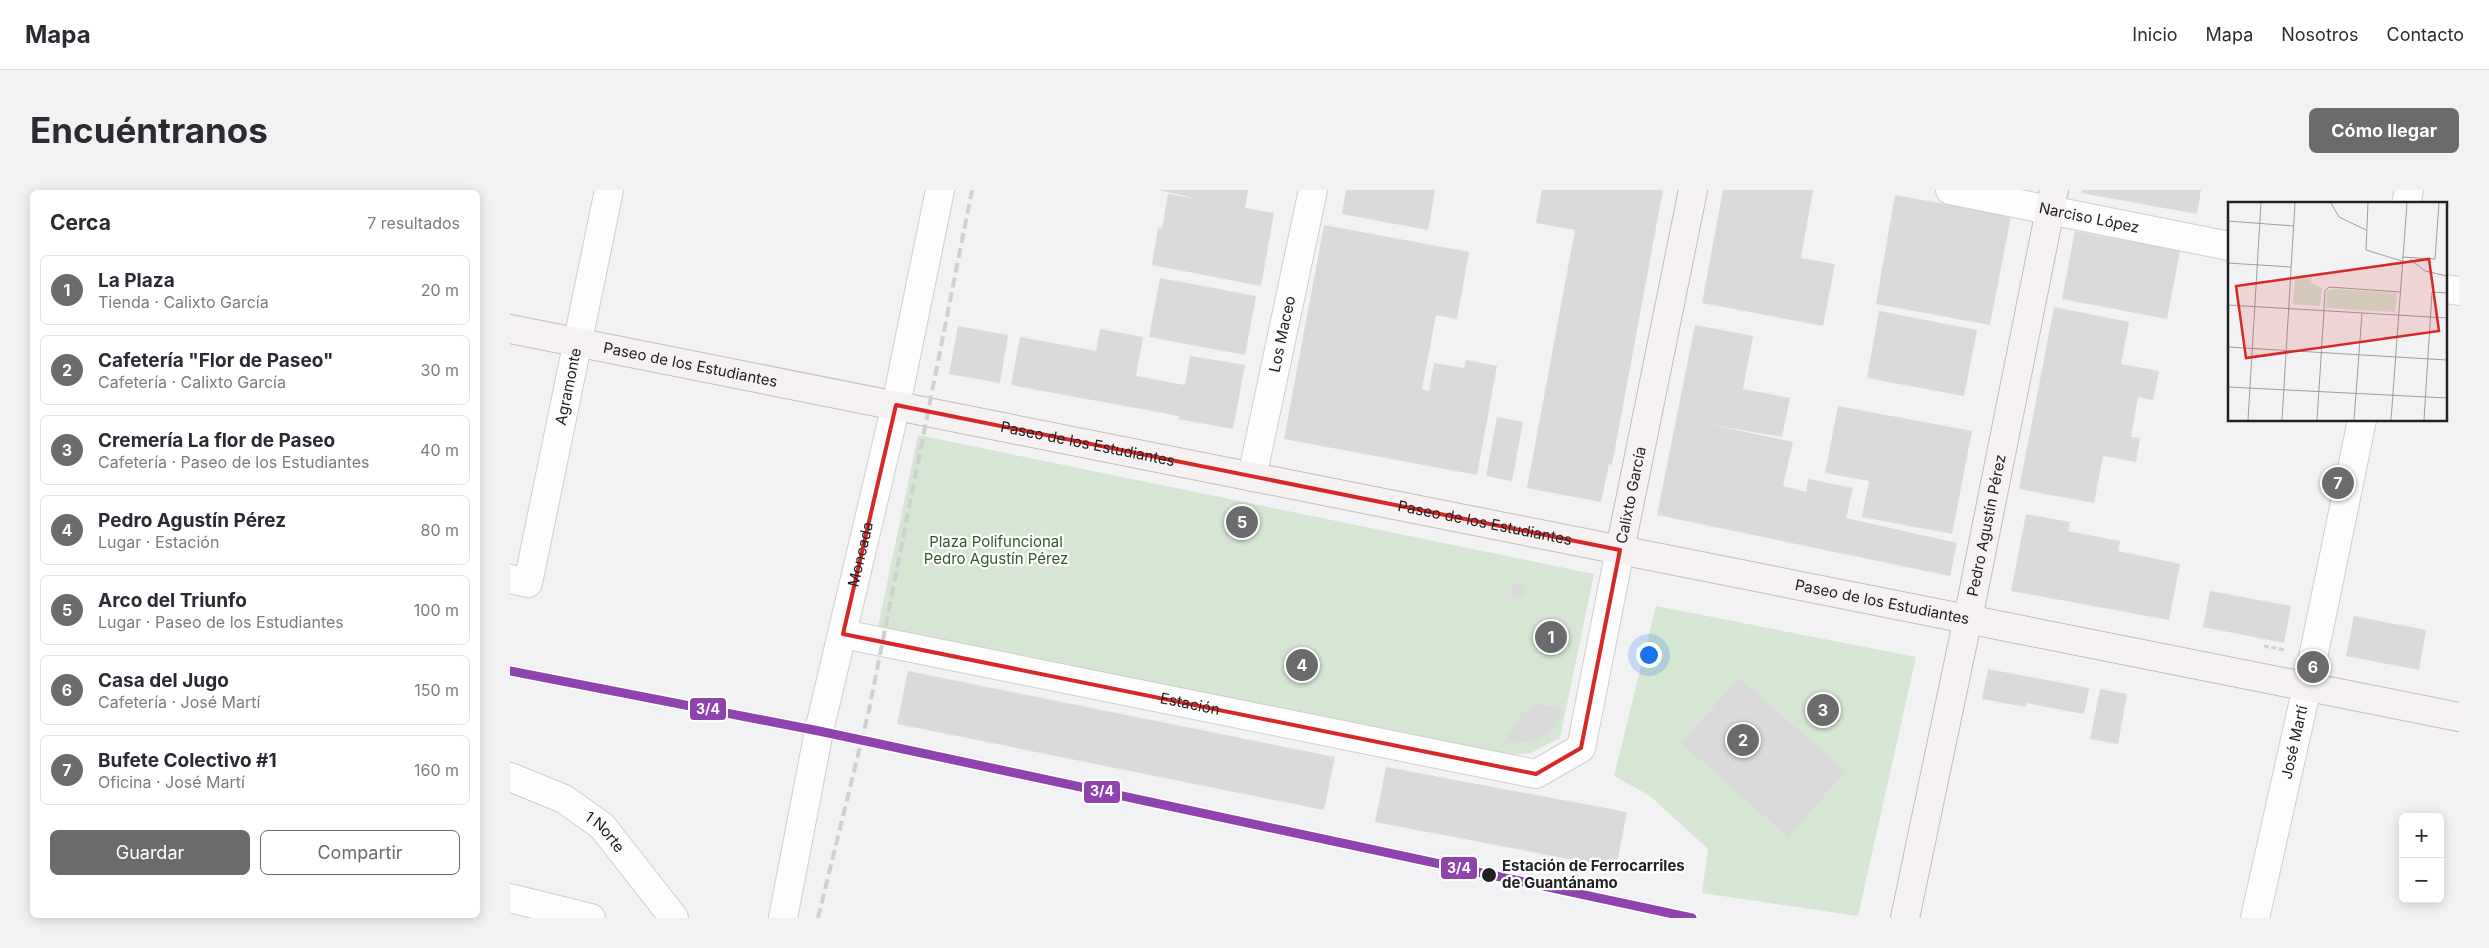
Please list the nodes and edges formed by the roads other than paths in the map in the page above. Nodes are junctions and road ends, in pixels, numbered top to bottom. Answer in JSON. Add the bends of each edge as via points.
{"nodes":[{"id":1,"x":609,"y":190,"type":"edge"},
{"id":2,"x":940,"y":190,"type":"edge"},
{"id":3,"x":1313,"y":190,"type":"edge"},
{"id":4,"x":1693,"y":190,"type":"edge"},
{"id":5,"x":1950,"y":190,"type":"edge"},
{"id":6,"x":2052,"y":200,"type":"edge"},
{"id":7,"x":2228,"y":246,"type":"edge"},
{"id":8,"x":2446,"y":289,"type":"edge"},
{"id":9,"x":2459,"y":291,"type":"edge"},
{"id":10,"x":510,"y":329,"type":"edge"},
{"id":11,"x":578,"y":342,"type":"junction"},
{"id":12,"x":896,"y":405,"type":"junction"},
{"id":13,"x":2362,"y":421,"type":"edge"},
{"id":14,"x":1252,"y":477,"type":"junction"},
{"id":15,"x":1620,"y":550,"type":"junction"},
{"id":16,"x":519,"y":581,"type":"edge"},
{"id":17,"x":1967,"y":619,"type":"junction"},
{"id":18,"x":843,"y":634,"type":"junction"},
{"id":19,"x":2307,"y":687,"type":"junction"},
{"id":20,"x":2459,"y":717,"type":"edge"},
{"id":21,"x":1536,"y":774,"type":"joint"},
{"id":22,"x":510,"y":777,"type":"edge"},
{"id":23,"x":510,"y":898,"type":"edge"},
{"id":24,"x":591,"y":918,"type":"edge"},
{"id":25,"x":674,"y":918,"type":"edge"},
{"id":26,"x":783,"y":918,"type":"edge"},
{"id":27,"x":1905,"y":918,"type":"edge"},
{"id":28,"x":2255,"y":918,"type":"edge"}],
"edges":[{"from":1,"to":11,"type":"street","name":"Agramonte"},
{"from":2,"to":12,"type":"street","name":"Moncada"},
{"from":3,"to":14,"type":"street","name":"Los Maceo"},
{"from":4,"to":15,"type":"main road","name":"Calixto García"},
{"from":5,"to":6,"type":"street","name":"Narciso López"},
{"from":6,"to":7,"type":"street","name":"Narciso López"},
{"from":6,"to":17,"type":"main road","name":"Pedro Agustín Pérez"},
{"from":8,"to":9,"type":"street"},
{"from":10,"to":11,"type":"main road","name":"Paseo de los Estudiantes"},
{"from":11,"to":12,"type":"main road","name":"Paseo de los Estudiantes"},
{"from":11,"to":16,"type":"street","name":"Agramonte"},
{"from":12,"to":14,"type":"main road","name":"Paseo de los Estudiantes"},
{"from":12,"to":18,"type":"street","name":"Moncada"},
{"from":13,"to":19,"type":"street","name":"José Martí"},
{"from":14,"to":15,"type":"main road","name":"Paseo de los Estudiantes"},
{"from":15,"to":17,"type":"main road","name":"Paseo de los Estudiantes"},
{"from":15,"to":21,"type":"street","name":"Calixto García","via":[[1581,748]]},
{"from":17,"to":19,"type":"main road","name":"Paseo de los Estudiantes"},
{"from":17,"to":27,"type":"main road","name":"Pedro Agustín Pérez"},
{"from":18,"to":21,"type":"street","name":"Estación"},
{"from":18,"to":26,"type":"street","name":"Moncada","via":[[819,731]]},
{"from":19,"to":20,"type":"main road","name":"Paseo de los Estudiantes"},
{"from":19,"to":28,"type":"street","name":"José Martí"},
{"from":22,"to":25,"type":"street","name":"1 Norte","via":[[564,799],[602,826]]},
{"from":23,"to":24,"type":"street"}]}
